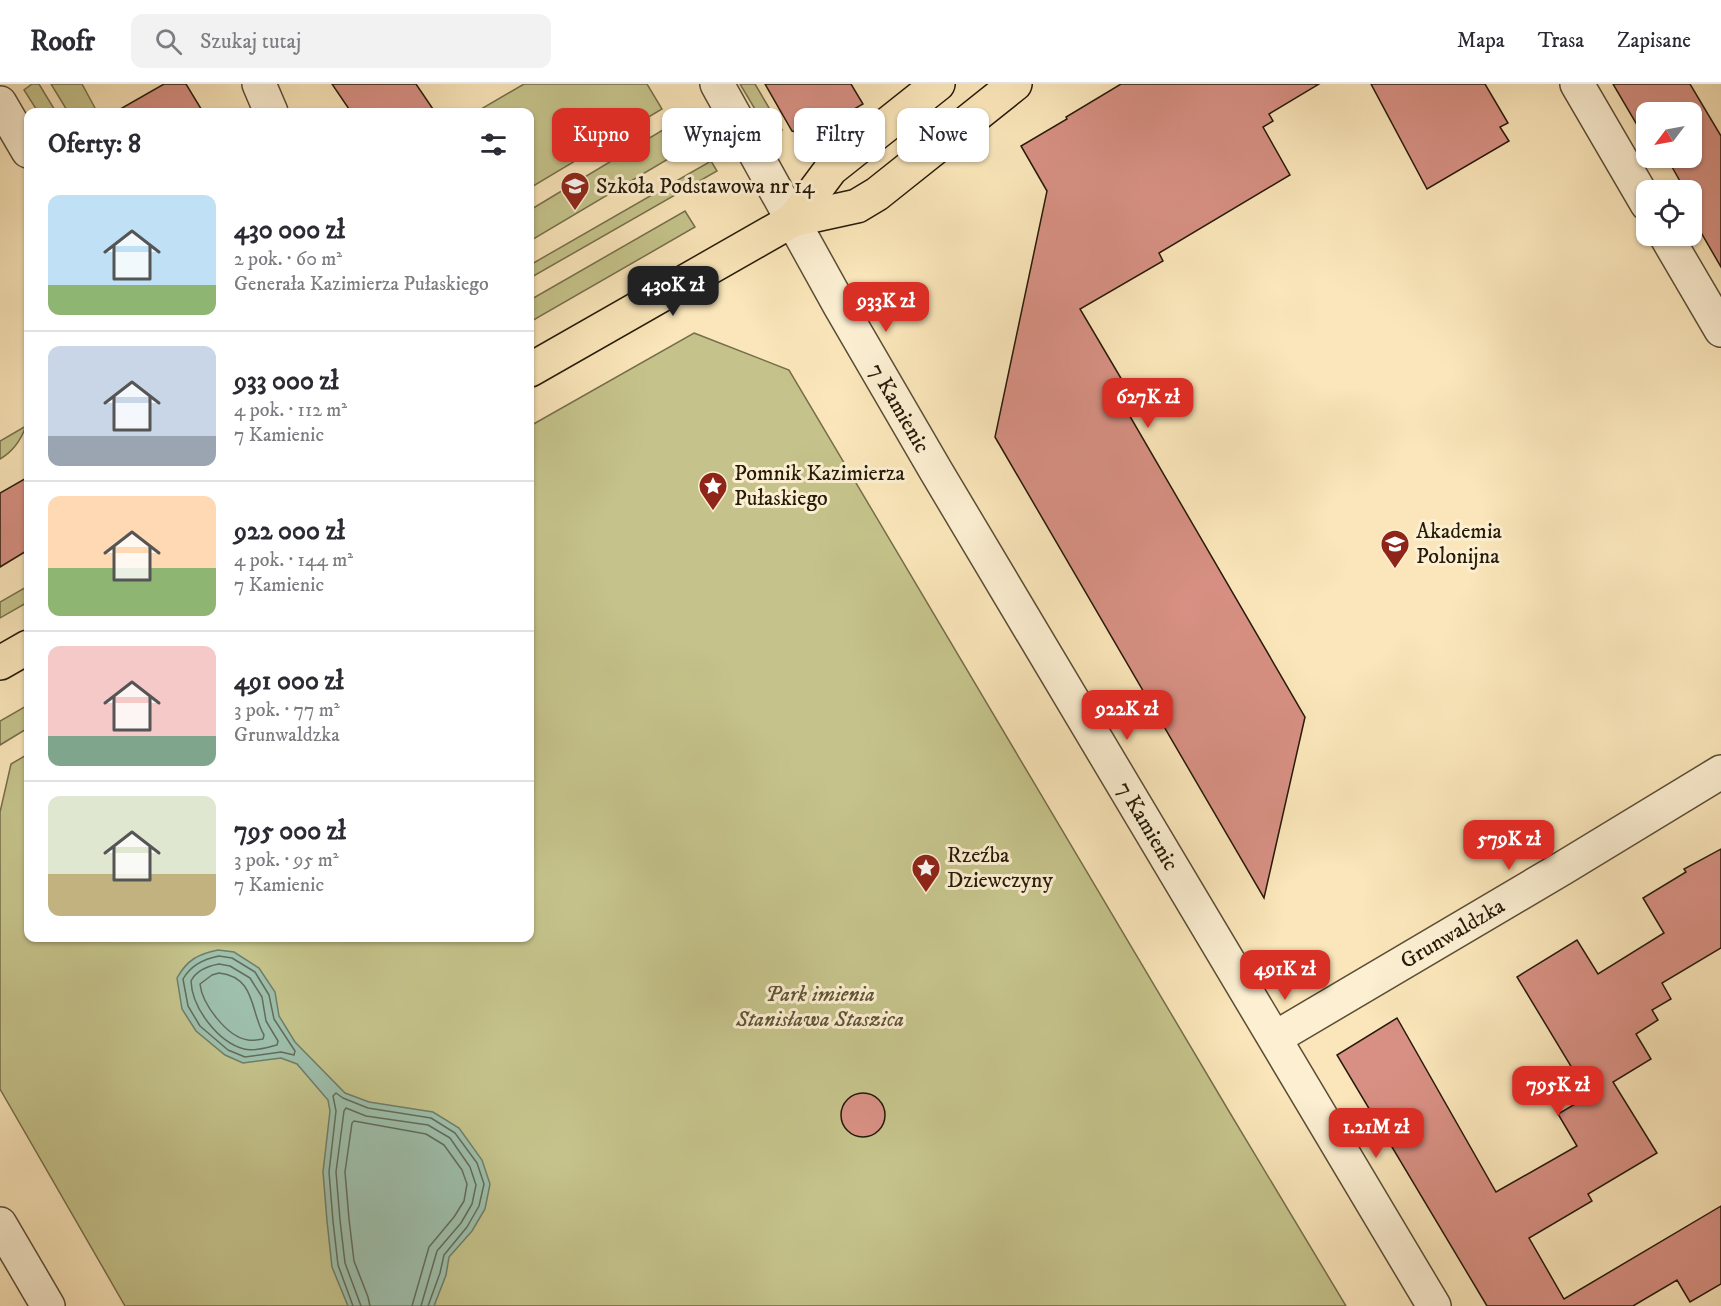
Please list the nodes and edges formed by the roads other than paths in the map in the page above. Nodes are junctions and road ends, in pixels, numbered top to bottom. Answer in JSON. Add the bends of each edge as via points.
{"nodes":[{"id":1,"x":259,"y":84,"type":"edge"},
{"id":2,"x":717,"y":84,"type":"edge"},
{"id":3,"x":938,"y":84,"type":"edge"},
{"id":4,"x":1016,"y":84,"type":"edge"},
{"id":5,"x":1577,"y":84,"type":"edge"},
{"id":6,"x":0,"y":103,"type":"edge"},
{"id":7,"x":269,"y":108,"type":"edge"},
{"id":8,"x":24,"y":144,"type":"edge"},
{"id":9,"x":1636,"y":185,"type":"edge"},
{"id":10,"x":793,"y":220,"type":"junction"},
{"id":11,"x":1672,"y":246,"type":"edge"},
{"id":12,"x":1721,"y":330,"type":"edge"},
{"id":13,"x":534,"y":368,"type":"edge"},
{"id":14,"x":24,"y":649,"type":"edge"},
{"id":15,"x":0,"y":663,"type":"edge"},
{"id":16,"x":1721,"y":772,"type":"edge"},
{"id":17,"x":1275,"y":1038,"type":"junction"},
{"id":18,"x":0,"y":1224,"type":"edge"},
{"id":19,"x":48,"y":1306,"type":"edge"},
{"id":20,"x":1434,"y":1306,"type":"edge"}],
"edges":[{"from":1,"to":7,"type":"street"},
{"from":2,"to":10,"type":"street","name":"7 Kamienic"},
{"from":3,"to":10,"type":"main road","via":[[831,169]]},
{"from":4,"to":10,"type":"main road","via":[[877,194],[857,206]]},
{"from":5,"to":9,"type":"street"},
{"from":6,"to":8,"type":"street"},
{"from":10,"to":13,"type":"main road"},
{"from":10,"to":17,"type":"street","name":"7 Kamienic","via":[[936,471]]},
{"from":11,"to":12,"type":"street"},
{"from":14,"to":15,"type":"main road"},
{"from":16,"to":17,"type":"street","name":"Grunwaldzka"},
{"from":17,"to":20,"type":"street","name":"7 Kamienic"},
{"from":18,"to":19,"type":"street"}]}
